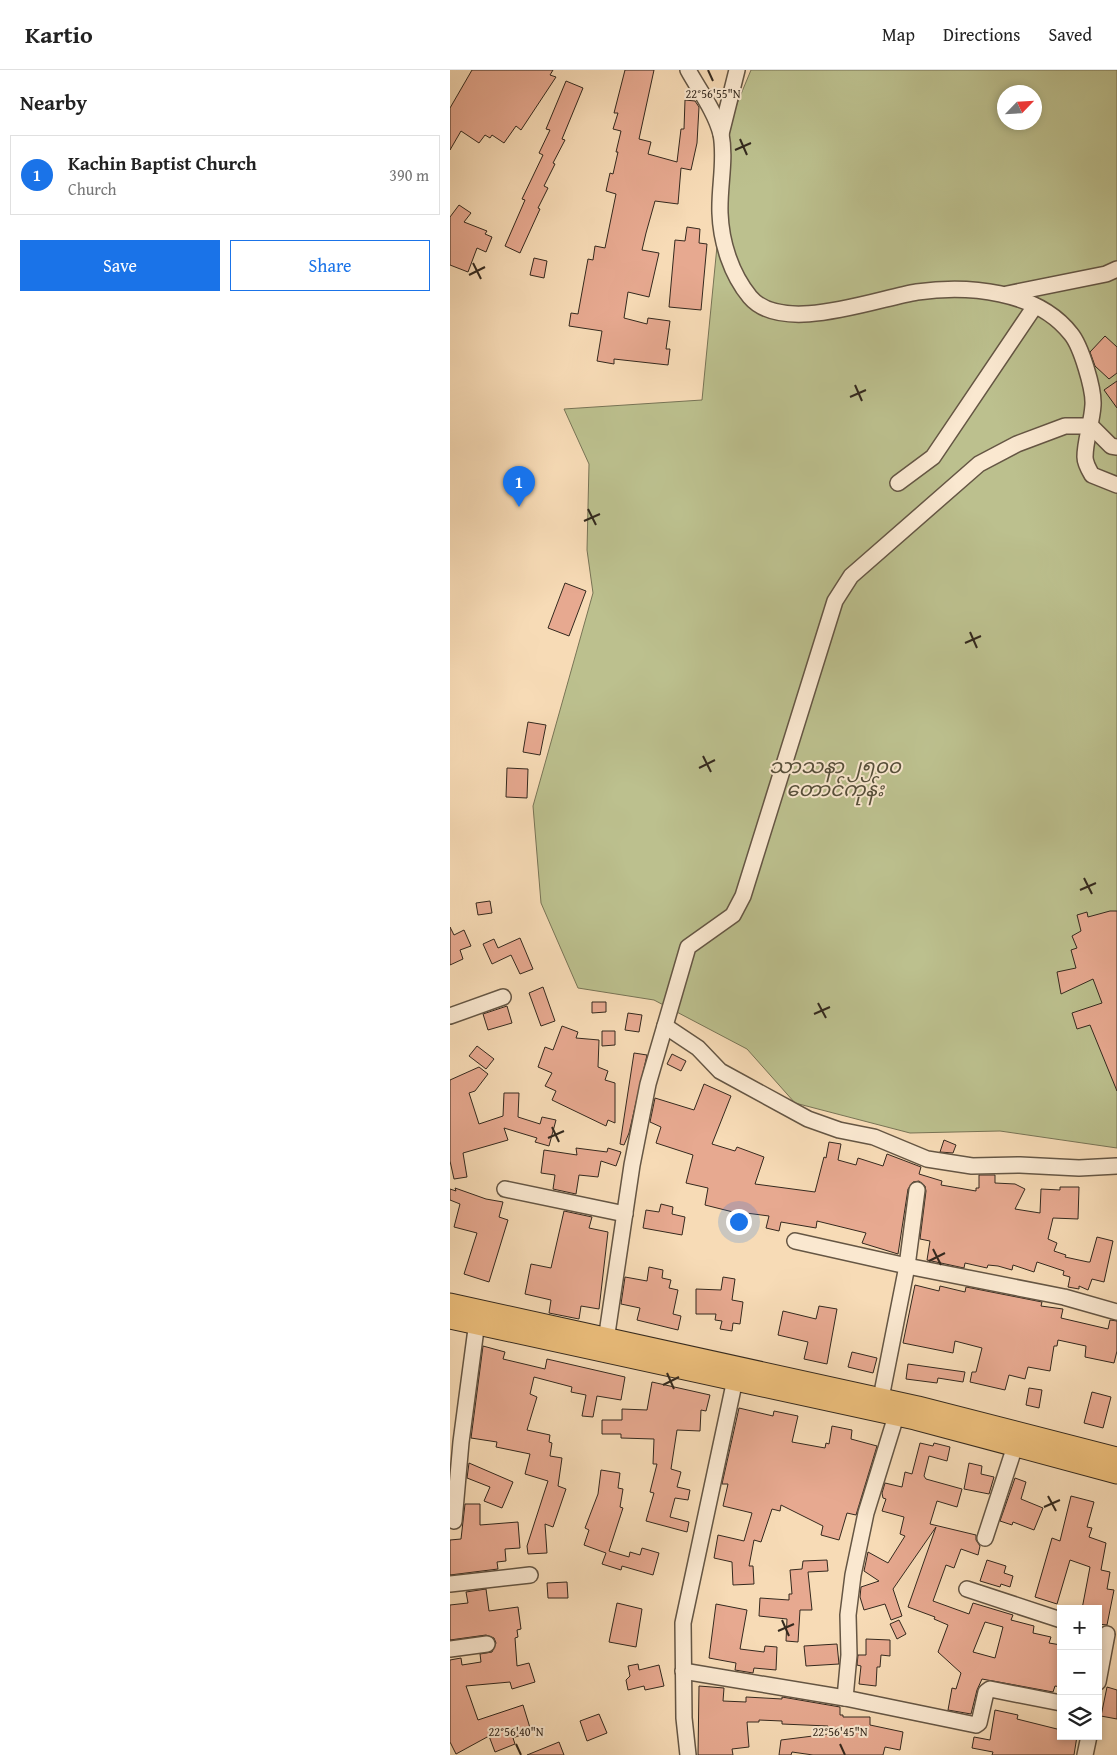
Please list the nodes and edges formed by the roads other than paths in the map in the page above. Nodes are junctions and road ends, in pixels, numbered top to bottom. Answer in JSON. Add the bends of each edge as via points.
{"nodes":[{"id":1,"x":688,"y":70,"type":"edge"},
{"id":2,"x":737,"y":70,"type":"edge"},
{"id":3,"x":720,"y":134,"type":"junction"},
{"id":4,"x":1117,"y":269,"type":"edge"},
{"id":5,"x":1004,"y":295,"type":"junction"},
{"id":6,"x":1035,"y":306,"type":"junction"},
{"id":7,"x":1091,"y":426,"type":"junction"},
{"id":8,"x":1117,"y":448,"type":"edge"},
{"id":9,"x":898,"y":483,"type":"dead end"},
{"id":10,"x":1117,"y":485,"type":"edge"},
{"id":11,"x":503,"y":997,"type":"dead end"},
{"id":12,"x":450,"y":1016,"type":"edge"},
{"id":13,"x":665,"y":1026,"type":"junction"},
{"id":14,"x":1117,"y":1166,"type":"edge"},
{"id":15,"x":505,"y":1189,"type":"dead end"},
{"id":16,"x":917,"y":1190,"type":"dead end"},
{"id":17,"x":625,"y":1214,"type":"junction"},
{"id":18,"x":795,"y":1241,"type":"dead end"},
{"id":19,"x":907,"y":1266,"type":"junction"},
{"id":20,"x":450,"y":1303,"type":"edge"},
{"id":21,"x":1117,"y":1312,"type":"edge"},
{"id":22,"x":477,"y":1317,"type":"junction"},
{"id":23,"x":450,"y":1319,"type":"edge"},
{"id":24,"x":605,"y":1344,"type":"junction"},
{"id":25,"x":736,"y":1373,"type":"junction"},
{"id":26,"x":885,"y":1409,"type":"junction"},
{"id":27,"x":1015,"y":1446,"type":"junction"},
{"id":28,"x":1117,"y":1456,"type":"edge"},
{"id":29,"x":1117,"y":1474,"type":"edge"},
{"id":30,"x":454,"y":1521,"type":"dead end"},
{"id":31,"x":985,"y":1538,"type":"dead end"},
{"id":32,"x":530,"y":1575,"type":"dead end"},
{"id":33,"x":450,"y":1584,"type":"edge"},
{"id":34,"x":967,"y":1589,"type":"dead end"},
{"id":35,"x":1057,"y":1619,"type":"edge"},
{"id":36,"x":1107,"y":1635,"type":"edge"},
{"id":37,"x":487,"y":1644,"type":"dead end"},
{"id":38,"x":450,"y":1649,"type":"edge"},
{"id":39,"x":1102,"y":1661,"type":"edge"},
{"id":40,"x":683,"y":1671,"type":"junction"},
{"id":41,"x":845,"y":1698,"type":"junction"},
{"id":42,"x":1057,"y":1703,"type":"edge"},
{"id":43,"x":1088,"y":1740,"type":"edge"},
{"id":44,"x":688,"y":1755,"type":"edge"},
{"id":45,"x":1085,"y":1755,"type":"edge"}],
"edges":[{"from":1,"to":3,"type":"street","via":[[711,109]]},
{"from":2,"to":3,"type":"street"},
{"from":3,"to":5,"type":"street","via":[[724,174],[720,212],[730,264],[751,298],[764,308],[803,315],[918,292],[966,290]]},
{"from":4,"to":5,"type":"street"},
{"from":5,"to":6,"type":"street"},
{"from":6,"to":7,"type":"street","via":[[1072,334],[1094,402]]},
{"from":6,"to":9,"type":"street","via":[[933,457]]},
{"from":7,"to":8,"type":"street"},
{"from":7,"to":10,"type":"street","via":[[1085,459],[1092,475]]},
{"from":7,"to":13,"type":"street","via":[[1065,426],[1017,444],[979,464],[851,576],[834,601],[744,896],[733,916],[688,947]]},
{"from":11,"to":12,"type":"street"},
{"from":13,"to":14,"type":"street","via":[[698,1048],[720,1071],[792,1111],[839,1130],[874,1137],[927,1159],[972,1166]]},
{"from":13,"to":17,"type":"street","via":[[648,1084]]},
{"from":15,"to":17,"type":"street"},
{"from":16,"to":19,"type":"street"},
{"from":17,"to":24,"type":"street"},
{"from":18,"to":19,"type":"street"},
{"from":19,"to":21,"type":"street","via":[[1064,1297]]},
{"from":19,"to":26,"type":"street"},
{"from":20,"to":22,"type":"main road"},
{"from":22,"to":23,"type":"main road"},
{"from":22,"to":24,"type":"main road"},
{"from":22,"to":30,"type":"street"},
{"from":24,"to":25,"type":"main road"},
{"from":25,"to":26,"type":"main road"},
{"from":25,"to":40,"type":"street","via":[[683,1623]]},
{"from":26,"to":27,"type":"main road"},
{"from":26,"to":28,"type":"main road"},
{"from":26,"to":41,"type":"street","via":[[848,1615]]},
{"from":27,"to":29,"type":"main road"},
{"from":27,"to":31,"type":"street"},
{"from":32,"to":33,"type":"street"},
{"from":34,"to":35,"type":"street"},
{"from":36,"to":39,"type":"street"},
{"from":37,"to":38,"type":"street"},
{"from":40,"to":41,"type":"street"},
{"from":40,"to":44,"type":"street"},
{"from":41,"to":42,"type":"street","via":[[976,1726],[986,1692],[990,1690]]},
{"from":43,"to":45,"type":"street"}]}
